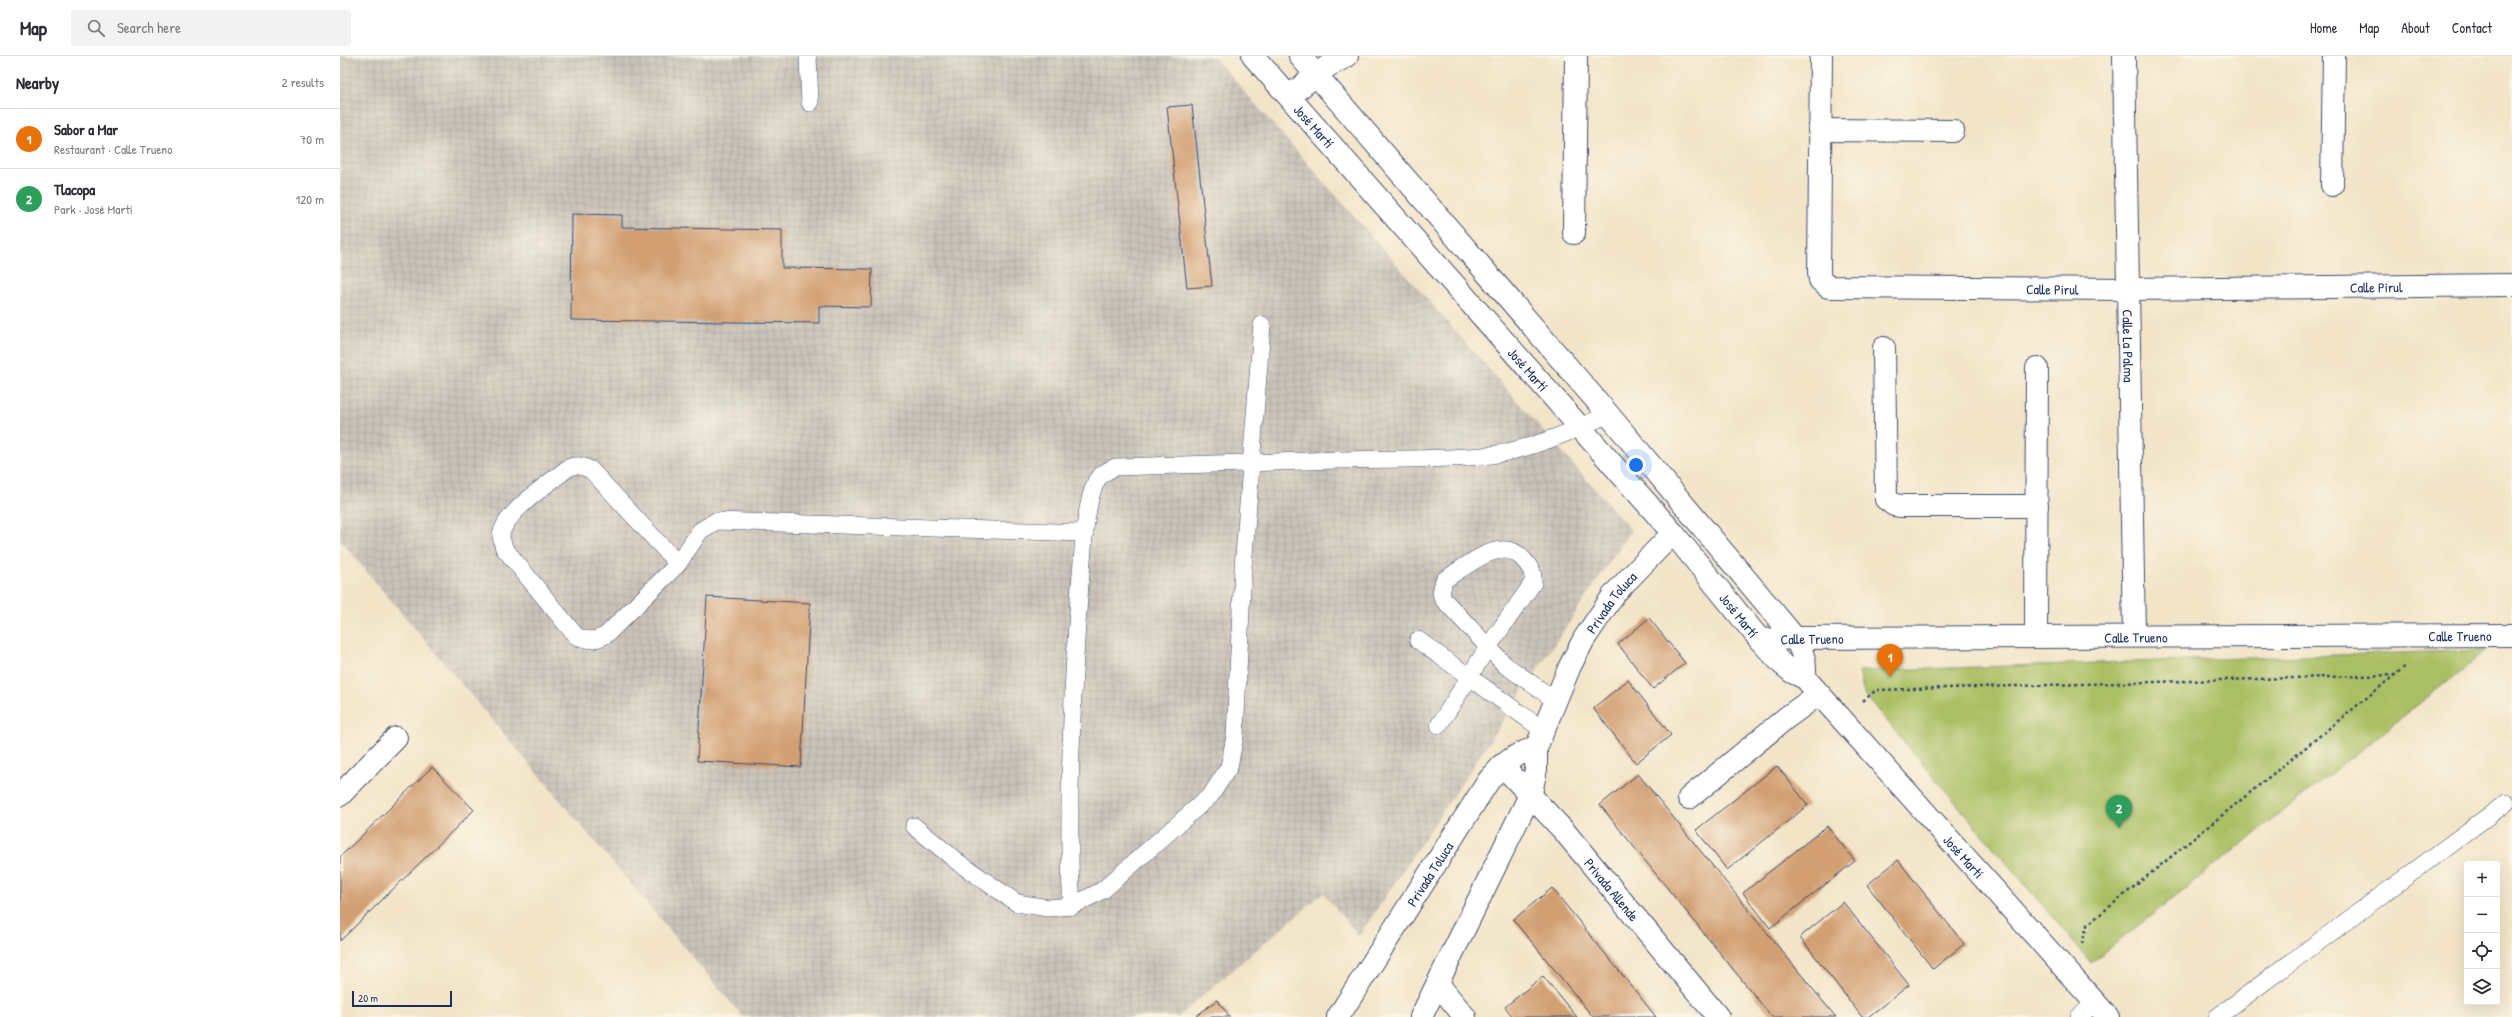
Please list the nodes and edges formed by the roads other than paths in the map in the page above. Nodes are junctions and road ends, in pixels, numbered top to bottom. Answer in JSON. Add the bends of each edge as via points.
{"nodes":[{"id":1,"x":808,"y":56,"type":"edge"},
{"id":2,"x":1253,"y":56,"type":"edge"},
{"id":3,"x":1300,"y":56,"type":"edge"},
{"id":4,"x":1347,"y":56,"type":"edge"},
{"id":5,"x":1576,"y":56,"type":"edge"},
{"id":6,"x":1821,"y":56,"type":"edge"},
{"id":7,"x":2124,"y":56,"type":"edge"},
{"id":8,"x":2334,"y":56,"type":"edge"},
{"id":9,"x":1317,"y":76,"type":"junction"},
{"id":10,"x":1289,"y":96,"type":"junction"},
{"id":11,"x":810,"y":103,"type":"dead end"},
{"id":12,"x":1819,"y":130,"type":"junction"},
{"id":13,"x":1953,"y":131,"type":"dead end"},
{"id":14,"x":2332,"y":186,"type":"dead end"},
{"id":15,"x":1574,"y":233,"type":"dead end"},
{"id":16,"x":2512,"y":284,"type":"edge"},
{"id":17,"x":2128,"y":289,"type":"junction"},
{"id":18,"x":1262,"y":324,"type":"dead end"},
{"id":19,"x":1884,"y":348,"type":"dead end"},
{"id":20,"x":2037,"y":368,"type":"dead end"},
{"id":21,"x":1608,"y":414,"type":"junction"},
{"id":22,"x":1580,"y":428,"type":"junction"},
{"id":23,"x":1252,"y":462,"type":"junction"},
{"id":24,"x":2037,"y":506,"type":"junction"},
{"id":25,"x":1085,"y":533,"type":"junction"},
{"id":26,"x":1673,"y":533,"type":"junction"},
{"id":27,"x":678,"y":564,"type":"junction"},
{"id":28,"x":2036,"y":635,"type":"junction"},
{"id":29,"x":2134,"y":635,"type":"junction"},
{"id":30,"x":2512,"y":635,"type":"edge"},
{"id":31,"x":1795,"y":638,"type":"junction"},
{"id":32,"x":1418,"y":640,"type":"dead end"},
{"id":33,"x":1760,"y":640,"type":"junction"},
{"id":34,"x":1488,"y":647,"type":"junction"},
{"id":35,"x":1469,"y":678,"type":"junction"},
{"id":36,"x":1805,"y":678,"type":"junction"},
{"id":37,"x":1819,"y":694,"type":"junction"},
{"id":38,"x":1556,"y":700,"type":"junction"},
{"id":39,"x":1439,"y":725,"type":"dead end"},
{"id":40,"x":396,"y":738,"type":"dead end"},
{"id":41,"x":1539,"y":739,"type":"junction"},
{"id":42,"x":1502,"y":765,"type":"junction"},
{"id":43,"x":1531,"y":793,"type":"junction"},
{"id":44,"x":340,"y":795,"type":"edge"},
{"id":45,"x":1689,"y":798,"type":"dead end"},
{"id":46,"x":2506,"y":802,"type":"dead end"},
{"id":47,"x":914,"y":826,"type":"dead end"},
{"id":48,"x":1072,"y":906,"type":"junction"},
{"id":49,"x":1438,"y":984,"type":"junction"},
{"id":50,"x":2101,"y":1010,"type":"edge"},
{"id":51,"x":1338,"y":1017,"type":"edge"},
{"id":52,"x":1421,"y":1017,"type":"edge"},
{"id":53,"x":1465,"y":1017,"type":"edge"},
{"id":54,"x":1718,"y":1017,"type":"edge"},
{"id":55,"x":2079,"y":1017,"type":"edge"},
{"id":56,"x":2217,"y":1017,"type":"edge"}],
"edges":[{"from":1,"to":11,"type":"lane"},
{"from":2,"to":10,"type":"street","name":"José Martí"},
{"from":3,"to":9,"type":"street","name":"José Martí"},
{"from":4,"to":9,"type":"street","via":[[1328,66]]},
{"from":5,"to":15,"type":"street"},
{"from":6,"to":12,"type":"street","name":"Calle Pirul"},
{"from":7,"to":17,"type":"street","name":"Calle La Palma"},
{"from":8,"to":14,"type":"street"},
{"from":9,"to":10,"type":"street"},
{"from":9,"to":21,"type":"street","name":"José Martí"},
{"from":10,"to":22,"type":"street","name":"José Martí"},
{"from":12,"to":13,"type":"street"},
{"from":12,"to":17,"type":"street","name":"Calle Pirul","via":[[1819,273],[1820,280],[1828,287]]},
{"from":16,"to":17,"type":"street","name":"Calle Pirul"},
{"from":17,"to":29,"type":"street","name":"Calle La Palma"},
{"from":18,"to":23,"type":"lane"},
{"from":19,"to":24,"type":"street","via":[[1886,499],[1894,505],[1901,506]]},
{"from":20,"to":24,"type":"street"},
{"from":21,"to":22,"type":"lane"},
{"from":21,"to":31,"type":"street","name":"José Martí"},
{"from":22,"to":23,"type":"lane","via":[[1520,449],[1492,455]]},
{"from":22,"to":26,"type":"street","name":"José Martí"},
{"from":23,"to":25,"type":"lane","via":[[1116,467],[1105,471],[1095,482]]},
{"from":23,"to":48,"type":"lane","via":[[1243,568],[1235,736],[1229,767],[1211,795],[1103,890]]},
{"from":24,"to":28,"type":"street"},
{"from":25,"to":27,"type":"lane","via":[[716,521],[700,531]]},
{"from":25,"to":48,"type":"lane","via":[[1071,728]]},
{"from":26,"to":33,"type":"street","name":"José Martí"},
{"from":26,"to":38,"type":"street","name":"Privada Toluca","via":[[1615,593],[1599,615],[1570,666]]},
{"from":27,"to":27,"type":"lane","via":[[606,635],[596,640],[587,640],[576,636],[504,548],[501,536],[513,513],[568,468],[582,466],[591,470]]},
{"from":28,"to":29,"type":"street","name":"Calle Trueno"},
{"from":28,"to":31,"type":"street","name":"Calle Trueno"},
{"from":29,"to":30,"type":"street","name":"Calle Trueno"},
{"from":31,"to":33,"type":"street","name":"Calle Trueno"},
{"from":31,"to":36,"type":"street","name":"José Martí","via":[[1802,649],[1806,664]]},
{"from":32,"to":35,"type":"lane"},
{"from":33,"to":36,"type":"street","name":"José Martí","via":[[1782,664]]},
{"from":34,"to":34,"type":"lane","via":[[1533,583],[1531,568],[1516,552],[1508,549],[1491,552],[1444,580],[1442,586],[1443,599]]},
{"from":34,"to":35,"type":"lane"},
{"from":34,"to":38,"type":"lane","via":[[1523,679]]},
{"from":35,"to":39,"type":"lane"},
{"from":35,"to":41,"type":"lane"},
{"from":36,"to":37,"type":"street","name":"José Martí"},
{"from":37,"to":45,"type":"street"},
{"from":37,"to":50,"type":"street","name":"José Martí"},
{"from":38,"to":41,"type":"street","name":"Privada Toluca"},
{"from":40,"to":44,"type":"street"},
{"from":41,"to":42,"type":"street","name":"Privada Toluca"},
{"from":41,"to":43,"type":"street","name":"Privada Toluca"},
{"from":42,"to":43,"type":"street","name":"Privada Allende"},
{"from":42,"to":51,"type":"street","name":"Privada Toluca","via":[[1467,811]]},
{"from":43,"to":49,"type":"street","name":"Privada Toluca"},
{"from":43,"to":54,"type":"street","name":"Privada Allende"},
{"from":46,"to":56,"type":"lane"},
{"from":47,"to":48,"type":"lane","via":[[959,863],[1017,903],[1048,908]]},
{"from":49,"to":52,"type":"street","name":"Privada Toluca"},
{"from":49,"to":53,"type":"street"},
{"from":50,"to":55,"type":"lane"}]}
